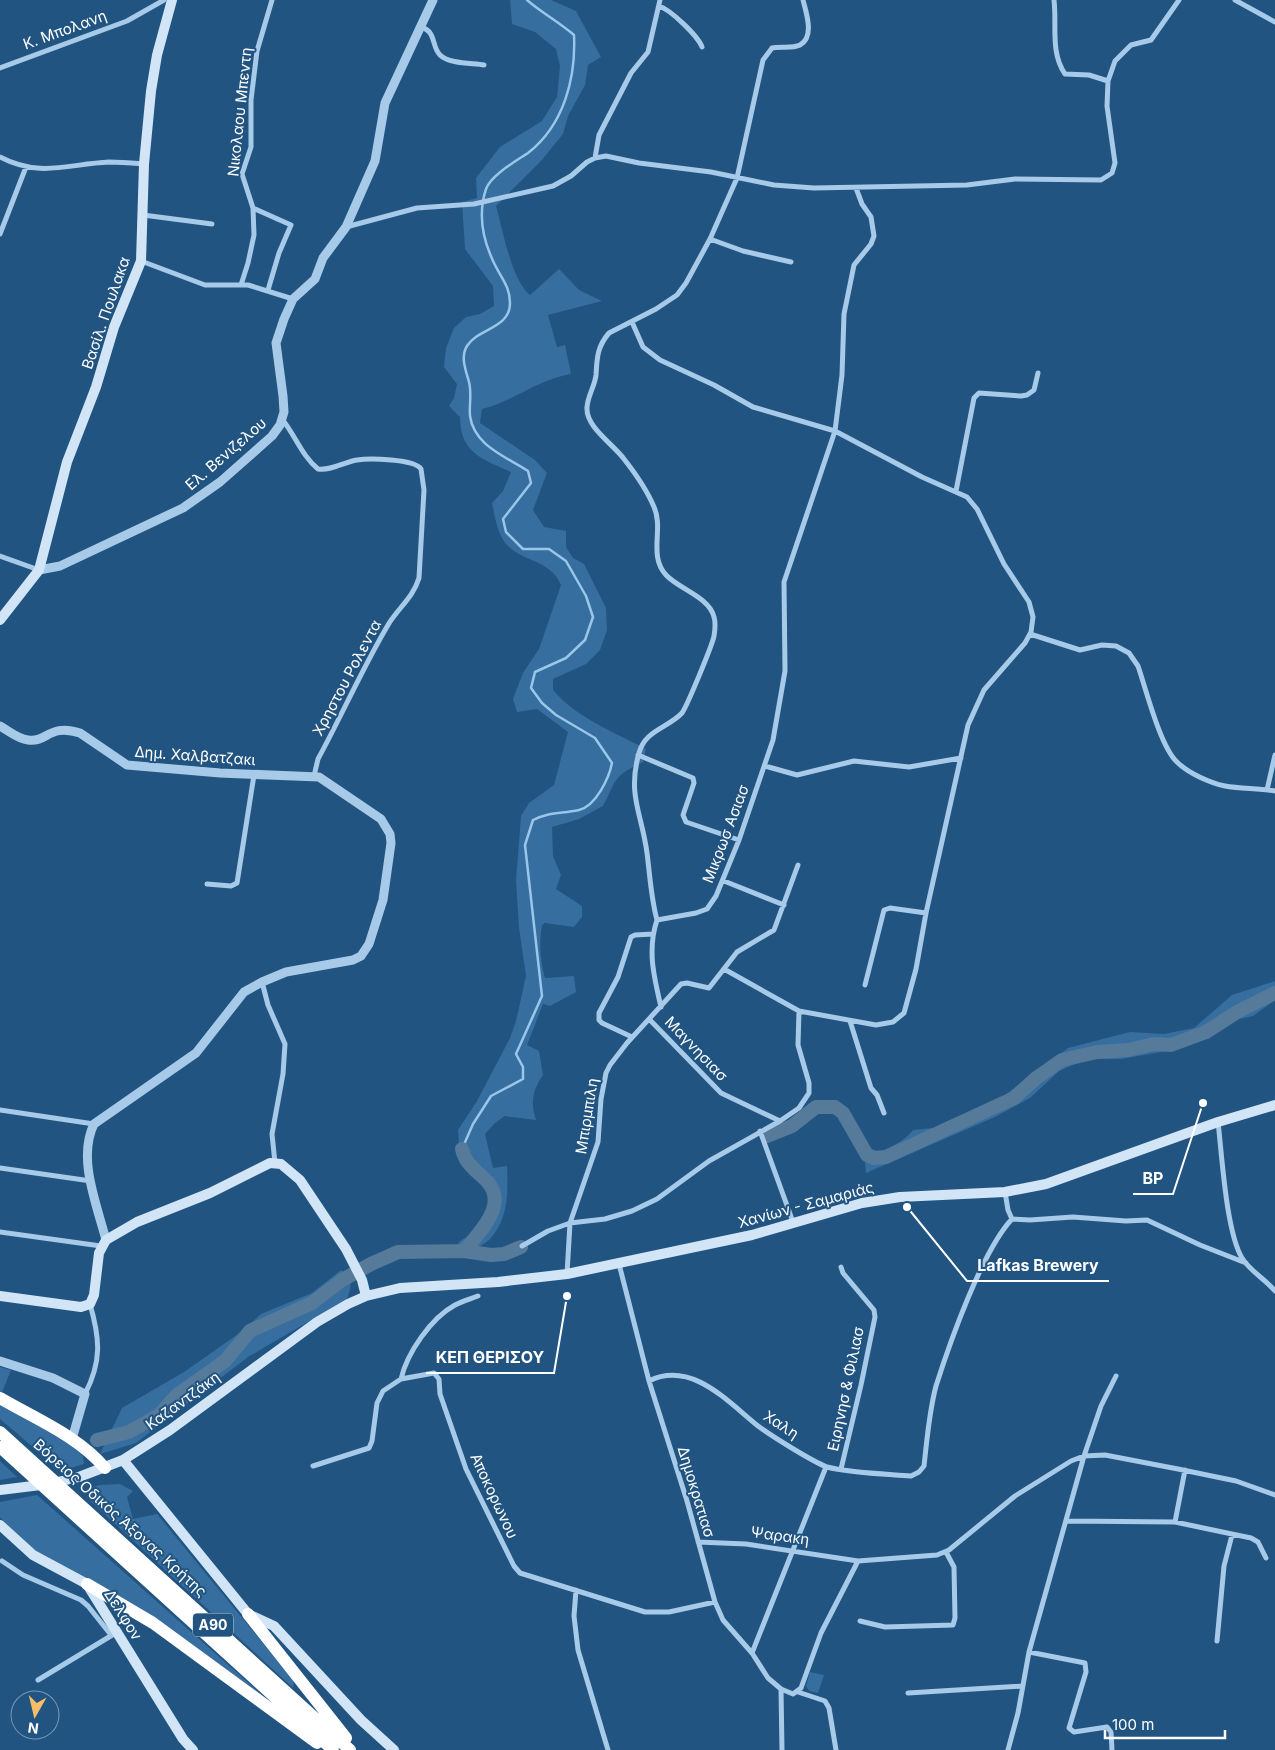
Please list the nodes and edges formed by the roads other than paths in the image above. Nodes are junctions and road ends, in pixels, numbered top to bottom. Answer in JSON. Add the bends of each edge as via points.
{"nodes":[{"id":1,"x":164,"y":0,"type":"edge"},
{"id":2,"x":172,"y":0,"type":"edge"},
{"id":3,"x":272,"y":0,"type":"edge"},
{"id":4,"x":433,"y":0,"type":"edge"},
{"id":5,"x":803,"y":0,"type":"edge"},
{"id":6,"x":1054,"y":0,"type":"edge"},
{"id":7,"x":1179,"y":0,"type":"edge"},
{"id":8,"x":1235,"y":0,"type":"edge"},
{"id":9,"x":660,"y":3,"type":"edge"},
{"id":10,"x":1275,"y":22,"type":"edge"},
{"id":11,"x":421,"y":27,"type":"junction"},
{"id":12,"x":702,"y":47,"type":"dead end"},
{"id":13,"x":484,"y":65,"type":"dead end"},
{"id":14,"x":0,"y":68,"type":"edge"},
{"id":15,"x":1108,"y":82,"type":"junction"},
{"id":16,"x":0,"y":157,"type":"edge"},
{"id":17,"x":595,"y":158,"type":"junction"},
{"id":18,"x":144,"y":164,"type":"junction"},
{"id":19,"x":26,"y":167,"type":"junction"},
{"id":20,"x":737,"y":178,"type":"junction"},
{"id":21,"x":856,"y":188,"type":"junction"},
{"id":22,"x":253,"y":208,"type":"junction"},
{"id":23,"x":143,"y":215,"type":"junction"},
{"id":24,"x":212,"y":224,"type":"dead end"},
{"id":25,"x":346,"y":227,"type":"junction"},
{"id":26,"x":0,"y":234,"type":"edge"},
{"id":27,"x":710,"y":239,"type":"junction"},
{"id":28,"x":141,"y":261,"type":"junction"},
{"id":29,"x":790,"y":262,"type":"dead end"},
{"id":30,"x":241,"y":285,"type":"junction"},
{"id":31,"x":268,"y":290,"type":"junction"},
{"id":32,"x":293,"y":299,"type":"junction"},
{"id":33,"x":632,"y":322,"type":"junction"},
{"id":34,"x":1038,"y":373,"type":"dead end"},
{"id":35,"x":282,"y":419,"type":"junction"},
{"id":36,"x":835,"y":431,"type":"junction"},
{"id":37,"x":956,"y":491,"type":"junction"},
{"id":38,"x":0,"y":556,"type":"edge"},
{"id":39,"x":39,"y":570,"type":"junction"},
{"id":40,"x":0,"y":620,"type":"edge"},
{"id":41,"x":1030,"y":634,"type":"junction"},
{"id":42,"x":0,"y":726,"type":"edge"},
{"id":43,"x":638,"y":755,"type":"junction"},
{"id":44,"x":1275,"y":755,"type":"edge"},
{"id":45,"x":961,"y":758,"type":"junction"},
{"id":46,"x":765,"y":766,"type":"junction"},
{"id":47,"x":254,"y":775,"type":"junction"},
{"id":48,"x":314,"y":776,"type":"junction"},
{"id":49,"x":1267,"y":790,"type":"junction"},
{"id":50,"x":1275,"y":791,"type":"edge"},
{"id":51,"x":739,"y":840,"type":"junction"},
{"id":52,"x":798,"y":865,"type":"dead end"},
{"id":53,"x":724,"y":881,"type":"junction"},
{"id":54,"x":207,"y":884,"type":"dead end"},
{"id":55,"x":784,"y":905,"type":"junction"},
{"id":56,"x":926,"y":913,"type":"junction"},
{"id":57,"x":657,"y":920,"type":"junction"},
{"id":58,"x":653,"y":934,"type":"junction"},
{"id":59,"x":724,"y":969,"type":"junction"},
{"id":60,"x":262,"y":982,"type":"junction"},
{"id":61,"x":866,"y":985,"type":"dead end"},
{"id":62,"x":660,"y":1007,"type":"junction"},
{"id":63,"x":799,"y":1011,"type":"junction"},
{"id":64,"x":648,"y":1019,"type":"junction"},
{"id":65,"x":850,"y":1021,"type":"junction"},
{"id":66,"x":632,"y":1037,"type":"junction"},
{"id":67,"x":1275,"y":1105,"type":"edge"},
{"id":68,"x":0,"y":1110,"type":"edge"},
{"id":69,"x":884,"y":1113,"type":"dead end"},
{"id":70,"x":780,"y":1122,"type":"junction"},
{"id":71,"x":1218,"y":1122,"type":"junction"},
{"id":72,"x":94,"y":1124,"type":"junction"},
{"id":73,"x":760,"y":1131,"type":"junction"},
{"id":74,"x":276,"y":1164,"type":"junction"},
{"id":75,"x":0,"y":1168,"type":"edge"},
{"id":76,"x":91,"y":1181,"type":"junction"},
{"id":77,"x":1005,"y":1192,"type":"junction"},
{"id":78,"x":1012,"y":1219,"type":"junction"},
{"id":79,"x":793,"y":1222,"type":"junction"},
{"id":80,"x":570,"y":1223,"type":"junction"},
{"id":81,"x":0,"y":1232,"type":"edge"},
{"id":82,"x":104,"y":1243,"type":"junction"},
{"id":83,"x":522,"y":1246,"type":"dead end"},
{"id":84,"x":1246,"y":1263,"type":"junction"},
{"id":85,"x":619,"y":1264,"type":"junction"},
{"id":86,"x":841,"y":1267,"type":"dead end"},
{"id":87,"x":567,"y":1274,"type":"junction"},
{"id":88,"x":1275,"y":1291,"type":"edge"},
{"id":89,"x":0,"y":1296,"type":"edge"},
{"id":90,"x":366,"y":1296,"type":"junction"},
{"id":91,"x":478,"y":1296,"type":"dead end"},
{"id":92,"x":90,"y":1304,"type":"junction"},
{"id":93,"x":0,"y":1361,"type":"edge"},
{"id":94,"x":1116,"y":1376,"type":"dead end"},
{"id":95,"x":401,"y":1379,"type":"junction"},
{"id":96,"x":649,"y":1381,"type":"junction"},
{"id":97,"x":85,"y":1394,"type":"junction"},
{"id":98,"x":0,"y":1398,"type":"edge"},
{"id":99,"x":0,"y":1432,"type":"edge"},
{"id":100,"x":72,"y":1439,"type":"junction"},
{"id":101,"x":0,"y":1447,"type":"edge"},
{"id":102,"x":17,"y":1455,"type":"junction"},
{"id":103,"x":1084,"y":1456,"type":"junction"},
{"id":104,"x":123,"y":1460,"type":"junction"},
{"id":105,"x":313,"y":1466,"type":"dead end"},
{"id":106,"x":826,"y":1466,"type":"junction"},
{"id":107,"x":106,"y":1468,"type":"junction"},
{"id":108,"x":841,"y":1469,"type":"junction"},
{"id":109,"x":1185,"y":1470,"type":"junction"},
{"id":110,"x":0,"y":1490,"type":"edge"},
{"id":111,"x":1275,"y":1495,"type":"edge"},
{"id":112,"x":72,"y":1504,"type":"junction"},
{"id":113,"x":1066,"y":1521,"type":"junction"},
{"id":114,"x":1175,"y":1522,"type":"junction"},
{"id":115,"x":0,"y":1525,"type":"edge"},
{"id":116,"x":1232,"y":1535,"type":"junction"},
{"id":117,"x":698,"y":1542,"type":"junction"},
{"id":118,"x":793,"y":1550,"type":"junction"},
{"id":119,"x":946,"y":1552,"type":"junction"},
{"id":120,"x":1266,"y":1558,"type":"dead end"},
{"id":121,"x":2,"y":1561,"type":"dead end"},
{"id":122,"x":858,"y":1561,"type":"junction"},
{"id":123,"x":86,"y":1584,"type":"junction"},
{"id":124,"x":576,"y":1590,"type":"junction"},
{"id":125,"x":715,"y":1602,"type":"junction"},
{"id":126,"x":248,"y":1614,"type":"junction"},
{"id":127,"x":860,"y":1621,"type":"dead end"},
{"id":128,"x":114,"y":1634,"type":"junction"},
{"id":129,"x":1217,"y":1641,"type":"dead end"},
{"id":130,"x":752,"y":1652,"type":"junction"},
{"id":131,"x":1029,"y":1652,"type":"junction"},
{"id":132,"x":38,"y":1680,"type":"dead end"},
{"id":133,"x":1023,"y":1686,"type":"junction"},
{"id":134,"x":781,"y":1689,"type":"junction"},
{"id":135,"x":798,"y":1691,"type":"junction"},
{"id":136,"x":908,"y":1693,"type":"dead end"},
{"id":137,"x":193,"y":1750,"type":"edge"},
{"id":138,"x":328,"y":1750,"type":"edge"},
{"id":139,"x":333,"y":1750,"type":"edge"},
{"id":140,"x":350,"y":1750,"type":"edge"},
{"id":141,"x":356,"y":1750,"type":"edge"},
{"id":142,"x":394,"y":1750,"type":"edge"},
{"id":143,"x":608,"y":1750,"type":"edge"},
{"id":144,"x":782,"y":1750,"type":"edge"},
{"id":145,"x":836,"y":1750,"type":"edge"},
{"id":146,"x":1008,"y":1750,"type":"edge"},
{"id":147,"x":1112,"y":1750,"type":"edge"}],
"edges":[{"from":1,"to":14,"type":"street","name":"Κ. Μπολανη","via":[[127,21]]},
{"from":2,"to":18,"type":"main road","name":"Βασίλ. Πουλακα","via":[[156,55]]},
{"from":3,"to":22,"type":"street","name":"Νικολαου Μπεντη","via":[[257,51],[251,100],[252,147],[242,174]]},
{"from":4,"to":11,"type":"street","name":"Ελ. Βενιζελου"},
{"from":5,"to":20,"type":"street","via":[[807,38],[800,45],[772,48],[763,60]]},
{"from":6,"to":15,"type":"street","via":[[1054,42],[1065,74],[1089,75]]},
{"from":7,"to":15,"type":"street","via":[[1151,40],[1131,45],[1114,61]]},
{"from":8,"to":10,"type":"street"},
{"from":9,"to":12,"type":"street","via":[[696,37]]},
{"from":9,"to":17,"type":"street","via":[[648,52],[631,73],[599,135]]},
{"from":11,"to":13,"type":"street","via":[[432,34],[437,51],[443,58]]},
{"from":11,"to":25,"type":"street","name":"Ελ. Βενιζελου","via":[[385,103],[375,161]]},
{"from":15,"to":21,"type":"street","via":[[1109,126],[1115,163],[1112,173],[1101,180],[1015,179],[966,185]]},
{"from":16,"to":19,"type":"street"},
{"from":17,"to":20,"type":"street","via":[[616,158]]},
{"from":17,"to":25,"type":"street","via":[[554,186],[474,204],[417,208]]},
{"from":18,"to":19,"type":"street","via":[[110,162],[53,169]]},
{"from":18,"to":23,"type":"main road","name":"Βασίλ. Πουλακα"},
{"from":19,"to":26,"type":"street"},
{"from":20,"to":21,"type":"street","via":[[774,185]]},
{"from":20,"to":27,"type":"street"},
{"from":21,"to":36,"type":"street","name":"Μικρωσ Ασιασ","via":[[871,217],[874,236],[872,244],[854,265],[849,289]]},
{"from":22,"to":30,"type":"street","name":"Νικολαου Μπεντη","via":[[254,241]]},
{"from":22,"to":31,"type":"street","via":[[291,225]]},
{"from":23,"to":24,"type":"street"},
{"from":23,"to":28,"type":"main road","name":"Βασίλ. Πουλακα"},
{"from":25,"to":32,"type":"street","name":"Ελ. Βενιζελου","via":[[322,258],[315,279]]},
{"from":27,"to":29,"type":"street"},
{"from":27,"to":33,"type":"street","via":[[677,295]]},
{"from":28,"to":30,"type":"street","via":[[205,285]]},
{"from":28,"to":39,"type":"main road","name":"Βασίλ. Πουλακα","via":[[114,327],[96,387],[67,462]]},
{"from":30,"to":31,"type":"street"},
{"from":31,"to":32,"type":"street"},
{"from":32,"to":35,"type":"street","name":"Ελ. Βενιζελου","via":[[276,343],[283,396]]},
{"from":33,"to":36,"type":"street","via":[[643,346],[660,360],[753,407]]},
{"from":33,"to":43,"type":"street","via":[[609,333],[598,349],[588,415],[624,458],[654,505],[657,515],[656,555],[660,566],[667,576],[711,610],[715,626],[714,637],[687,705],[676,718],[648,737]]},
{"from":34,"to":37,"type":"street","via":[[1034,390],[1027,395],[979,393],[974,398]]},
{"from":35,"to":39,"type":"street","name":"Ελ. Βενιζελου","via":[[272,436],[220,482],[184,508],[60,566]]},
{"from":35,"to":48,"type":"street","name":"Χρηστου Ρολεντα","via":[[304,454],[318,469],[357,460],[414,462],[421,469],[424,490],[416,589],[389,623],[370,657],[318,759]]},
{"from":36,"to":37,"type":"street","via":[[922,477]]},
{"from":36,"to":46,"type":"street","name":"Μικρωσ Ασιασ","via":[[782,590],[785,671]]},
{"from":37,"to":41,"type":"street","via":[[973,504],[1004,564],[1029,602],[1033,617]]},
{"from":38,"to":39,"type":"street"},
{"from":39,"to":40,"type":"main road"},
{"from":41,"to":45,"type":"street","via":[[984,690],[968,725]]},
{"from":41,"to":49,"type":"street","via":[[1080,650],[1102,645],[1123,648],[1138,666],[1162,733],[1177,762],[1205,779],[1226,786]]},
{"from":42,"to":47,"type":"street","name":"Δημ. Χαλβατζακι","via":[[33,741],[56,730],[71,730],[127,765]]},
{"from":43,"to":51,"type":"street","via":[[693,778],[683,814],[686,822]]},
{"from":43,"to":57,"type":"street","via":[[634,800],[644,835]]},
{"from":44,"to":49,"type":"street"},
{"from":45,"to":46,"type":"street","via":[[909,766],[854,761],[797,775]]},
{"from":45,"to":56,"type":"street"},
{"from":46,"to":51,"type":"street","name":"Μικρωσ Ασιασ"},
{"from":47,"to":48,"type":"street","name":"Δημ. Χαλβατζακι"},
{"from":47,"to":54,"type":"street","via":[[237,883],[233,886]]},
{"from":48,"to":60,"type":"street","via":[[325,780],[386,824],[391,843],[383,900],[369,944],[361,956],[286,972]]},
{"from":49,"to":50,"type":"street"},
{"from":51,"to":53,"type":"street","name":"Μικρωσ Ασιασ"},
{"from":52,"to":55,"type":"street"},
{"from":53,"to":55,"type":"street"},
{"from":53,"to":57,"type":"street","name":"Μικρωσ Ασιασ","via":[[707,909]]},
{"from":55,"to":59,"type":"street","via":[[772,933],[737,952]]},
{"from":56,"to":61,"type":"street","via":[[884,910]]},
{"from":56,"to":65,"type":"street","via":[[904,1013],[886,1024]]},
{"from":57,"to":58,"type":"street"},
{"from":58,"to":62,"type":"street","via":[[653,968]]},
{"from":58,"to":66,"type":"street","via":[[631,937],[618,977],[598,1017],[602,1023]]},
{"from":59,"to":62,"type":"street","name":"Μπιρμπιλη","via":[[709,988],[682,984]]},
{"from":59,"to":63,"type":"street"},
{"from":60,"to":72,"type":"street","via":[[244,992],[196,1053]]},
{"from":60,"to":74,"type":"street","via":[[285,1044],[272,1134]]},
{"from":62,"to":64,"type":"street","name":"Μπιρμπιλη"},
{"from":63,"to":65,"type":"street"},
{"from":63,"to":70,"type":"street","via":[[798,1045],[809,1093],[799,1108]]},
{"from":64,"to":66,"type":"street","name":"Μπιρμπιλη"},
{"from":64,"to":70,"type":"street","name":"Μαγνησιασ","via":[[720,1093]]},
{"from":65,"to":69,"type":"street","via":[[871,1088],[877,1094]]},
{"from":66,"to":80,"type":"street","name":"Μπιρμπιλη","via":[[606,1073],[598,1142]]},
{"from":67,"to":71,"type":"main road","name":"Χανίων - Σαμαριάς"},
{"from":68,"to":72,"type":"street"},
{"from":70,"to":73,"type":"street"},
{"from":71,"to":77,"type":"main road","name":"Χανίων - Σαμαριάς","via":[[1046,1184]]},
{"from":71,"to":84,"type":"street","via":[[1232,1227]]},
{"from":72,"to":76,"type":"street","via":[[89,1135]]},
{"from":73,"to":79,"type":"street"},
{"from":73,"to":80,"type":"street","via":[[709,1160],[657,1199],[605,1219]]},
{"from":74,"to":82,"type":"main road","via":[[262,1165],[210,1192],[137,1222]]},
{"from":74,"to":90,"type":"main road","via":[[282,1164],[300,1180],[346,1249],[362,1280]]},
{"from":75,"to":76,"type":"street"},
{"from":76,"to":82,"type":"street"},
{"from":77,"to":78,"type":"street"},
{"from":77,"to":79,"type":"main road","name":"Χανίων - Σαμαριάς","via":[[900,1197],[862,1203]]},
{"from":78,"to":84,"type":"street","via":[[1147,1220],[1200,1246]]},
{"from":78,"to":108,"type":"street","name":"Χαλη","via":[[991,1248],[936,1387],[924,1466],[911,1476]]},
{"from":79,"to":85,"type":"main road","name":"Χανίων - Σαμαριάς","via":[[752,1235]]},
{"from":80,"to":83,"type":"street"},
{"from":80,"to":87,"type":"street","name":"Μπιρμπιλη"},
{"from":81,"to":82,"type":"street"},
{"from":82,"to":92,"type":"main road"},
{"from":84,"to":88,"type":"street"},
{"from":85,"to":87,"type":"main road","name":"Χανίων - Σαμαριάς"},
{"from":85,"to":96,"type":"street","name":"Δημοκρατιασ"},
{"from":86,"to":108,"type":"street","name":"Ειρηνησ & Φιλιασ","via":[[874,1310],[875,1317]]},
{"from":87,"to":90,"type":"main road","name":"Χανίων - Σαμαριάς","via":[[400,1288]]},
{"from":89,"to":92,"type":"main road","via":[[81,1307]]},
{"from":90,"to":104,"type":"main road","name":"Καζαντζάκη","via":[[317,1322],[170,1430]]},
{"from":91,"to":95,"type":"street","via":[[455,1305],[434,1323],[413,1347]]},
{"from":92,"to":97,"type":"street","via":[[99,1348]]},
{"from":93,"to":97,"type":"street","via":[[53,1378]]},
{"from":94,"to":103,"type":"street","via":[[1100,1406]]},
{"from":95,"to":105,"type":"street","name":"Αποκορωνου","via":[[380,1396],[369,1448]]},
{"from":95,"to":124,"type":"street","name":"Αποκορωνου","via":[[426,1373],[437,1375],[440,1394],[466,1469],[514,1566],[528,1577]]},
{"from":96,"to":106,"type":"street","name":"Χαλη","via":[[660,1375],[676,1375],[708,1385],[760,1427]]},
{"from":96,"to":117,"type":"street","name":"Δημοκρατιασ"},
{"from":97,"to":100,"type":"street"},
{"from":98,"to":100,"type":"highway"},
{"from":99,"to":102,"type":"highway","name":"Βόρειος Οδικός Άξονας Κρήτης","number":"Α90"},
{"from":100,"to":107,"type":"highway"},
{"from":101,"to":102,"type":"highway","name":"Βόρειος Οδικός Άξονας Κρήτης","number":"Α90"},
{"from":102,"to":112,"type":"highway","name":"Βόρειος Οδικός Άξονας Κρήτης","number":"Α90"},
{"from":103,"to":109,"type":"street","via":[[1104,1455]]},
{"from":103,"to":113,"type":"street"},
{"from":103,"to":119,"type":"street","via":[[1015,1496]]},
{"from":104,"to":107,"type":"main road","name":"Καζαντζάκη"},
{"from":104,"to":126,"type":"main road"},
{"from":106,"to":108,"type":"street","name":"Χαλη"},
{"from":106,"to":118,"type":"street","name":"Ειρηνησ & Φιλιασ"},
{"from":107,"to":110,"type":"main road","name":"Καζαντζάκη","via":[[49,1484]]},
{"from":109,"to":111,"type":"street","via":[[1236,1481]]},
{"from":109,"to":114,"type":"street"},
{"from":112,"to":139,"type":"highway","name":"Βόρειος Οδικός Άξονας Κρήτης","number":"Α90"},
{"from":112,"to":140,"type":"highway","name":"Βόρειος Οδικός Άξονας Κρήτης","number":"Α90"},
{"from":113,"to":114,"type":"street"},
{"from":113,"to":131,"type":"street"},
{"from":114,"to":116,"type":"street"},
{"from":115,"to":123,"type":"main road","name":"Δελφον","via":[[33,1555]]},
{"from":116,"to":120,"type":"street","via":[[1258,1542]]},
{"from":116,"to":129,"type":"street","via":[[1224,1566]]},
{"from":117,"to":118,"type":"street","name":"Ψαρακη"},
{"from":117,"to":125,"type":"street","name":"Δημοκρατιασ"},
{"from":118,"to":122,"type":"street","name":"Ψαρακη"},
{"from":118,"to":130,"type":"street","name":"Ειρηνησ & Φιλιασ"},
{"from":119,"to":122,"type":"street","name":"Ψαρακη"},
{"from":119,"to":127,"type":"street","via":[[954,1567],[953,1625],[886,1627]]},
{"from":121,"to":128,"type":"street","via":[[23,1575],[81,1600]]},
{"from":122,"to":135,"type":"street","via":[[821,1633]]},
{"from":123,"to":128,"type":"main road","name":"Δελφον"},
{"from":123,"to":138,"type":"highway","via":[[153,1623]]},
{"from":124,"to":125,"type":"street","name":"Αποκορωνου","via":[[645,1612],[669,1612]]},
{"from":124,"to":143,"type":"street","via":[[574,1616],[578,1650]]},
{"from":125,"to":130,"type":"street","name":"Δημοκρατιασ","via":[[723,1620]]},
{"from":126,"to":141,"type":"highway"},
{"from":126,"to":142,"type":"main road","via":[[274,1626],[356,1715]]},
{"from":128,"to":132,"type":"street"},
{"from":128,"to":137,"type":"main road","name":"Δελφον"},
{"from":130,"to":134,"type":"street","name":"Δημοκρατιασ","via":[[768,1678]]},
{"from":131,"to":133,"type":"street"},
{"from":131,"to":147,"type":"street","via":[[1085,1662],[1086,1672],[1069,1728],[1074,1732],[1107,1727],[1111,1732]]},
{"from":133,"to":136,"type":"street"},
{"from":133,"to":146,"type":"street"},
{"from":134,"to":135,"type":"street","via":[[788,1694]]},
{"from":134,"to":144,"type":"street"},
{"from":135,"to":145,"type":"street","via":[[825,1702],[829,1708]]}]}
